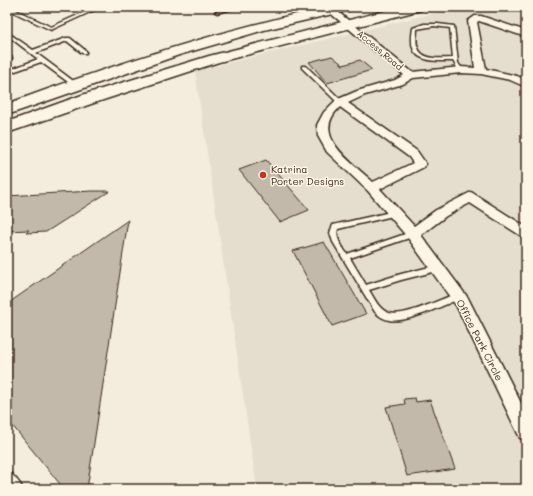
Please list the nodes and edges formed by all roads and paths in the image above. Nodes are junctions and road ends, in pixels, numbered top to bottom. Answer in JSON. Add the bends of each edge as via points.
{"nodes":[{"id":1,"x":7,"y":7,"type":"edge"},
{"id":2,"x":99,"y":7,"type":"edge"},
{"id":3,"x":237,"y":7,"type":"edge"},
{"id":4,"x":416,"y":7,"type":"edge"},
{"id":5,"x":334,"y":8,"type":"edge"},
{"id":6,"x":217,"y":12,"type":"dead end"},
{"id":7,"x":349,"y":24,"type":"junction"},
{"id":8,"x":7,"y":33,"type":"edge"},
{"id":9,"x":526,"y":34,"type":"edge"},
{"id":10,"x":33,"y":52,"type":"junction"},
{"id":11,"x":84,"y":52,"type":"dead end"},
{"id":12,"x":41,"y":60,"type":"junction"},
{"id":13,"x":458,"y":65,"type":"junction"},
{"id":14,"x":304,"y":67,"type":"dead end"},
{"id":15,"x":481,"y":71,"type":"junction"},
{"id":16,"x":7,"y":73,"type":"edge"},
{"id":17,"x":410,"y":75,"type":"junction"},
{"id":18,"x":74,"y":84,"type":"junction"},
{"id":19,"x":526,"y":84,"type":"edge"},
{"id":20,"x":340,"y":102,"type":"junction"},
{"id":21,"x":7,"y":110,"type":"edge"},
{"id":22,"x":7,"y":128,"type":"edge"},
{"id":23,"x":372,"y":188,"type":"junction"},
{"id":24,"x":395,"y":213,"type":"junction"},
{"id":25,"x":413,"y":234,"type":"junction"},
{"id":26,"x":526,"y":234,"type":"edge"},
{"id":27,"x":345,"y":257,"type":"junction"},
{"id":28,"x":438,"y":268,"type":"junction"},
{"id":29,"x":365,"y":288,"type":"junction"},
{"id":30,"x":458,"y":296,"type":"junction"},
{"id":31,"x":526,"y":432,"type":"edge"},
{"id":32,"x":7,"y":476,"type":"edge"},
{"id":33,"x":18,"y":489,"type":"edge"}],
"edges":[{"from":1,"to":2,"type":"lane","via":[[51,29]]},
{"from":3,"to":6,"type":"lane"},
{"from":4,"to":7,"type":"highway"},
{"from":5,"to":7,"type":"street","name":"Access Road"},
{"from":5,"to":18,"type":"highway","via":[[189,47]]},
{"from":7,"to":17,"type":"street","name":"Access Road"},
{"from":7,"to":22,"type":"highway","via":[[214,59]]},
{"from":8,"to":10,"type":"lane"},
{"from":9,"to":15,"type":"street","via":[[478,18],[472,21]]},
{"from":10,"to":11,"type":"lane","via":[[68,39]]},
{"from":10,"to":12,"type":"lane"},
{"from":12,"to":16,"type":"lane"},
{"from":12,"to":18,"type":"lane"},
{"from":13,"to":13,"type":"lane","via":[[426,58],[418,53],[415,49],[415,28],[436,25],[452,27]]},
{"from":13,"to":15,"type":"street","name":"Office Park Circle"},
{"from":13,"to":17,"type":"street","name":"Office Park Circle"},
{"from":14,"to":20,"type":"lane"},
{"from":15,"to":19,"type":"street","name":"Office Park Circle","via":[[513,78]]},
{"from":17,"to":20,"type":"street","name":"Office Park Circle","via":[[399,82]]},
{"from":18,"to":21,"type":"highway"},
{"from":20,"to":23,"type":"street","name":"Office Park Circle","via":[[329,112],[323,125],[324,136],[331,149]]},
{"from":20,"to":23,"type":"street","via":[[414,154],[420,164]]},
{"from":23,"to":24,"type":"street","name":"Office Park Circle"},
{"from":24,"to":25,"type":"street","name":"Office Park Circle"},
{"from":24,"to":27,"type":"lane","via":[[335,227],[335,240]]},
{"from":25,"to":26,"type":"street","via":[[471,197]]},
{"from":25,"to":27,"type":"lane"},
{"from":25,"to":28,"type":"street","name":"Office Park Circle"},
{"from":27,"to":29,"type":"lane"},
{"from":28,"to":29,"type":"lane"},
{"from":28,"to":30,"type":"street","name":"Office Park Circle"},
{"from":29,"to":30,"type":"lane","via":[[378,310],[392,317]]},
{"from":30,"to":31,"type":"street","name":"Office Park Circle"},
{"from":32,"to":33,"type":"lane"}]}
